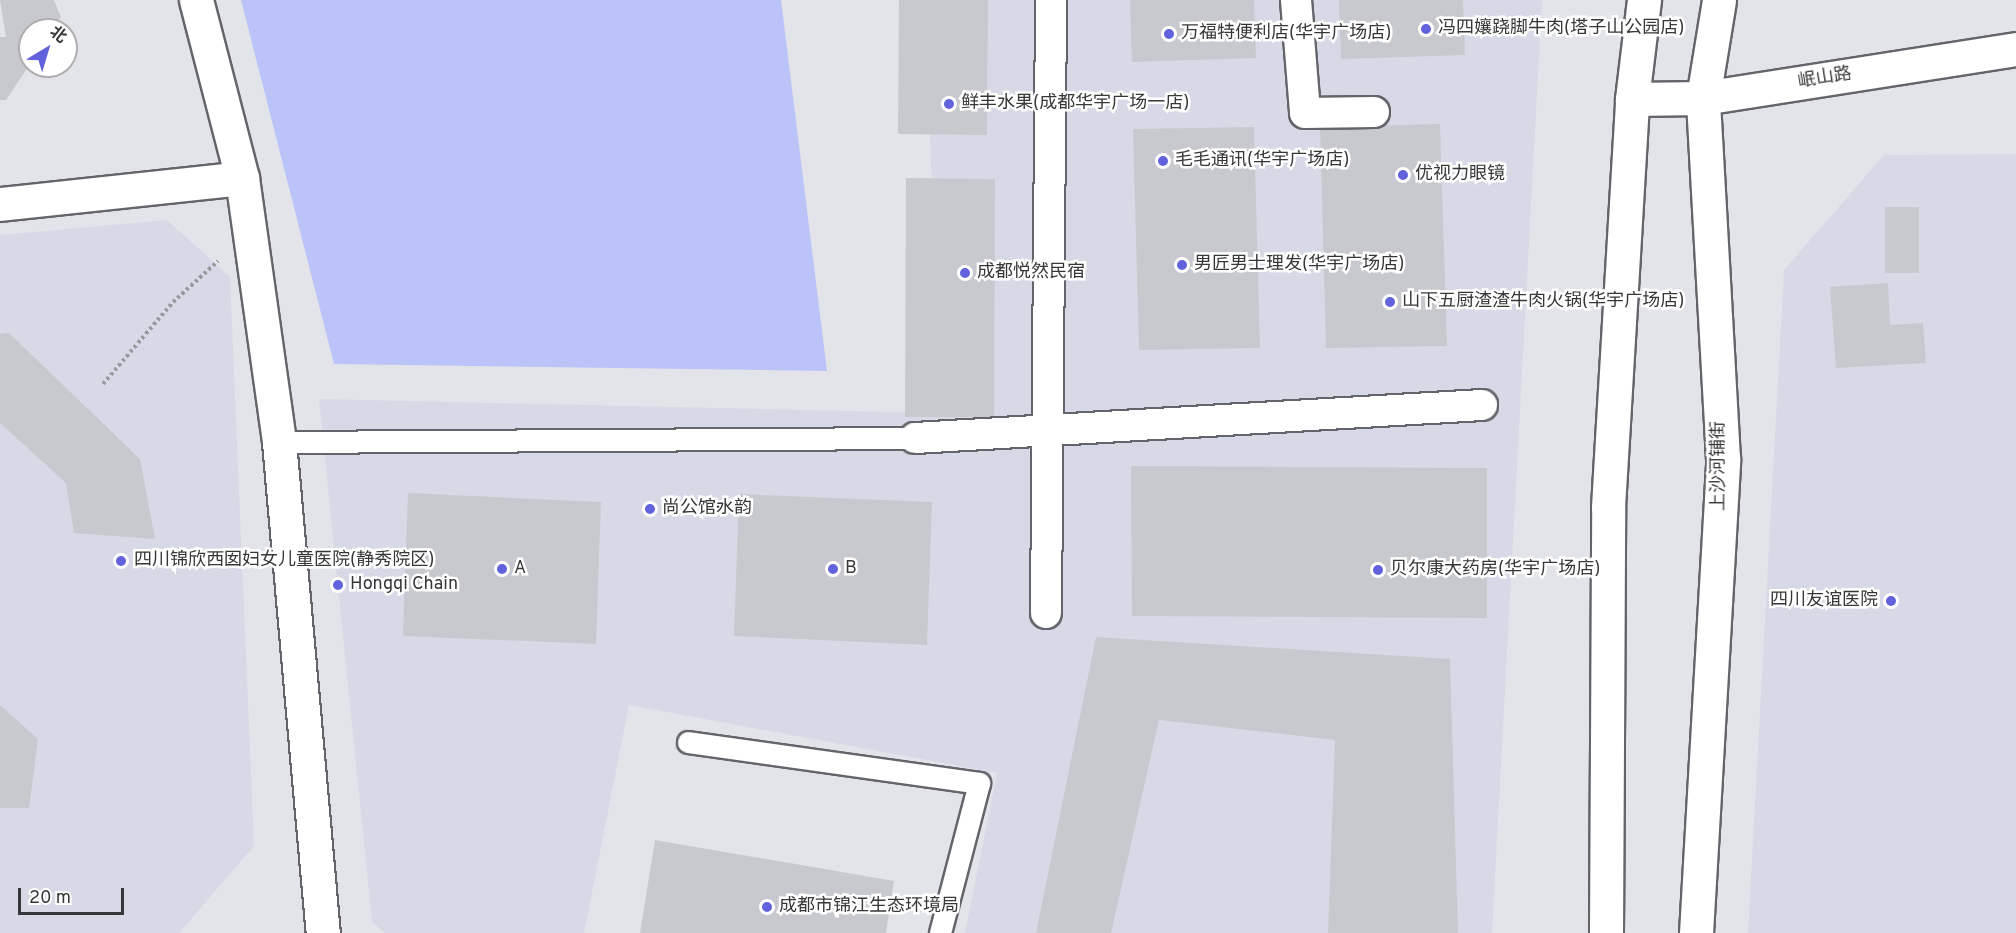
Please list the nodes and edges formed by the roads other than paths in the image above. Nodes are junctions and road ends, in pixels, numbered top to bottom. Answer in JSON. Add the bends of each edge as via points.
{"nodes":[{"id":1,"x":196,"y":0,"type":"edge"},
{"id":2,"x":1051,"y":0,"type":"edge"},
{"id":3,"x":1296,"y":0,"type":"edge"},
{"id":4,"x":1644,"y":0,"type":"edge"},
{"id":5,"x":1719,"y":0,"type":"edge"},
{"id":6,"x":2016,"y":49,"type":"edge"},
{"id":7,"x":1703,"y":98,"type":"junction"},
{"id":8,"x":1632,"y":99,"type":"junction"},
{"id":9,"x":1374,"y":112,"type":"dead end"},
{"id":10,"x":242,"y":178,"type":"junction"},
{"id":11,"x":0,"y":204,"type":"edge"},
{"id":12,"x":1482,"y":405,"type":"dead end"},
{"id":13,"x":1044,"y":430,"type":"junction"},
{"id":14,"x":915,"y":438,"type":"joint"},
{"id":15,"x":279,"y":442,"type":"junction"},
{"id":16,"x":1046,"y":613,"type":"dead end"},
{"id":17,"x":688,"y":742,"type":"dead end"},
{"id":18,"x":323,"y":933,"type":"edge"},
{"id":19,"x":940,"y":933,"type":"edge"},
{"id":20,"x":1606,"y":933,"type":"edge"},
{"id":21,"x":1696,"y":933,"type":"edge"}],
"edges":[{"from":1,"to":10,"type":"main road"},
{"from":2,"to":13,"type":"street"},
{"from":3,"to":9,"type":"street","via":[[1305,113]]},
{"from":4,"to":8,"type":"main road"},
{"from":5,"to":7,"type":"main road","name":"上沙河铺街"},
{"from":6,"to":7,"type":"main road","name":"岷山路"},
{"from":7,"to":8,"type":"main road","name":"岷山路"},
{"from":7,"to":21,"type":"main road","name":"上沙河铺街","via":[[1723,459]]},
{"from":8,"to":20,"type":"main road","via":[[1608,507]]},
{"from":10,"to":11,"type":"main road"},
{"from":10,"to":15,"type":"main road"},
{"from":12,"to":13,"type":"street"},
{"from":13,"to":14,"type":"street"},
{"from":13,"to":16,"type":"street"},
{"from":14,"to":15,"type":"lane"},
{"from":15,"to":18,"type":"main road"},
{"from":17,"to":19,"type":"lane","via":[[979,783]]}]}
